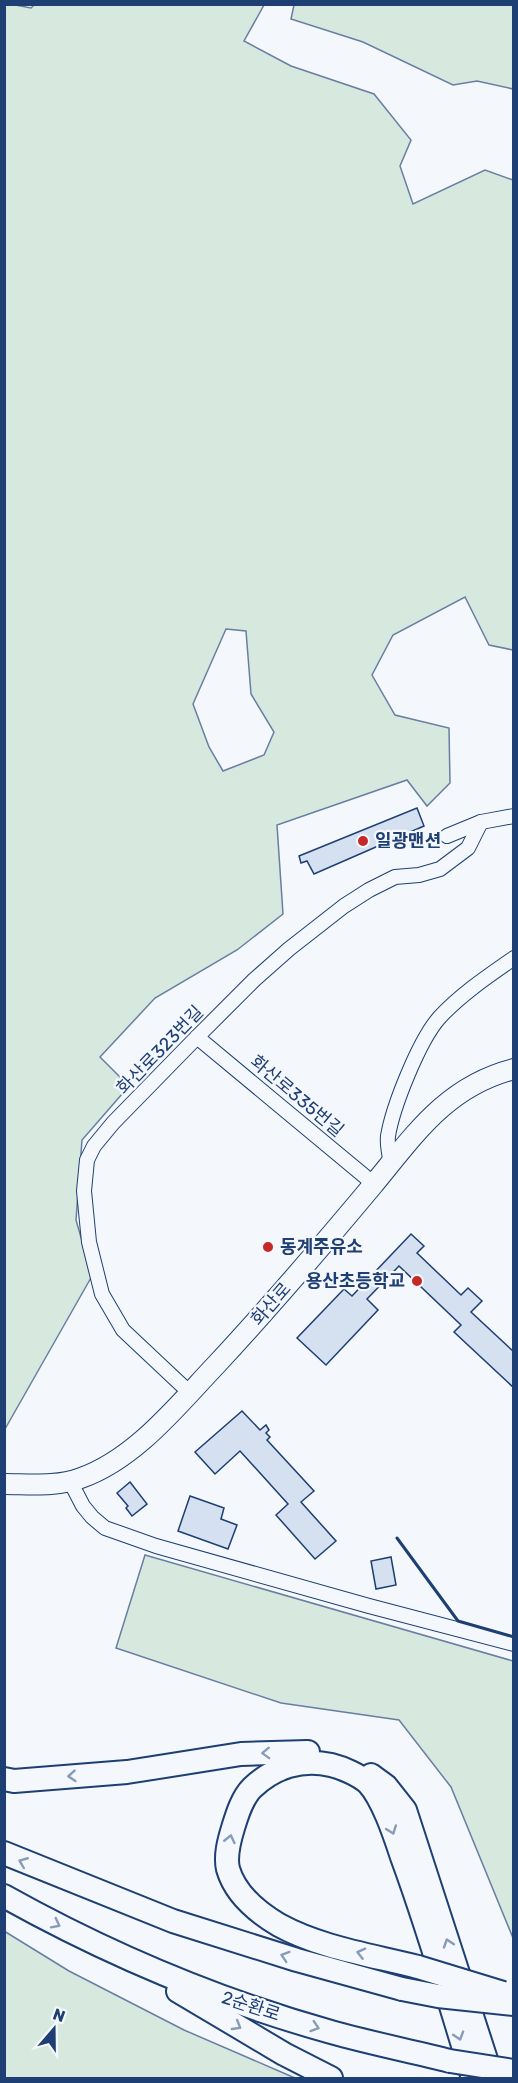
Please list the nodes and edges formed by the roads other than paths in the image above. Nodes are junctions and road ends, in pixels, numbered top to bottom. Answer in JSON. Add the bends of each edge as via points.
{"nodes":[{"id":1,"x":513,"y":816,"type":"edge"},
{"id":2,"x":481,"y":822,"type":"junction"},
{"id":3,"x":447,"y":836,"type":"dead end"},
{"id":4,"x":513,"y":958,"type":"edge"},
{"id":5,"x":197,"y":1037,"type":"junction"},
{"id":6,"x":513,"y":1069,"type":"edge"},
{"id":7,"x":391,"y":1163,"type":"junction"},
{"id":8,"x":374,"y":1184,"type":"junction"},
{"id":9,"x":190,"y":1392,"type":"junction"},
{"id":10,"x":70,"y":1481,"type":"junction"},
{"id":11,"x":4,"y":1484,"type":"edge"},
{"id":12,"x":513,"y":1644,"type":"edge"},
{"id":13,"x":4,"y":1779,"type":"edge"},
{"id":14,"x":4,"y":1853,"type":"edge"},
{"id":15,"x":4,"y":1896,"type":"edge"},
{"id":16,"x":114,"y":1954,"type":"junction"},
{"id":17,"x":513,"y":1996,"type":"edge"},
{"id":18,"x":513,"y":2004,"type":"edge"},
{"id":19,"x":513,"y":2071,"type":"edge"},
{"id":20,"x":331,"y":2079,"type":"edge"},
{"id":21,"x":472,"y":2079,"type":"edge"},
{"id":22,"x":492,"y":2079,"type":"edge"}],
"edges":[{"from":1,"to":2,"type":"street"},
{"from":2,"to":3,"type":"street"},
{"from":2,"to":5,"type":"street","name":"화산로323번길","via":[[468,848],[440,869],[395,878],[344,906],[254,980]]},
{"from":4,"to":7,"type":"street","via":[[475,986],[429,1031],[418,1050],[387,1138]]},
{"from":5,"to":8,"type":"street","name":"화산로335번길"},
{"from":5,"to":9,"type":"street","name":"화산로323번길","via":[[100,1137],[87,1160],[84,1191],[89,1242],[102,1294],[123,1330]]},
{"from":6,"to":7,"type":"main road","name":"화산로","via":[[462,1090]]},
{"from":7,"to":8,"type":"main road","name":"화산로"},
{"from":8,"to":9,"type":"main road","name":"화산로"},
{"from":9,"to":10,"type":"main road","name":"화산로","via":[[135,1447],[112,1464]]},
{"from":10,"to":11,"type":"main road","name":"화산로"},
{"from":10,"to":12,"type":"street","via":[[83,1506],[105,1528]]},
{"from":22,"to":13,"type":"highway","one_way":true,"via":[[405,1810],[386,1786],[358,1766],[320,1751],[241,1754],[127,1772]]},
{"from":18,"to":14,"type":"highway","one_way":true,"bridge":true,"via":[[402,1989],[297,1960],[173,1921]]},
{"from":15,"to":16,"type":"highway","name":"2순환로","one_way":true},
{"from":16,"to":19,"type":"highway","name":"2순환로","one_way":true,"bridge":true,"via":[[246,2005],[331,2032],[450,2061]]},
{"from":16,"to":20,"type":"highway","one_way":true},
{"from":17,"to":21,"type":"highway","one_way":true,"bridge":true,"via":[[418,1967],[311,1940],[254,1907],[237,1889],[227,1852],[239,1808],[252,1788],[293,1763],[318,1762],[343,1768],[368,1783],[387,1814],[419,1904]]}]}
